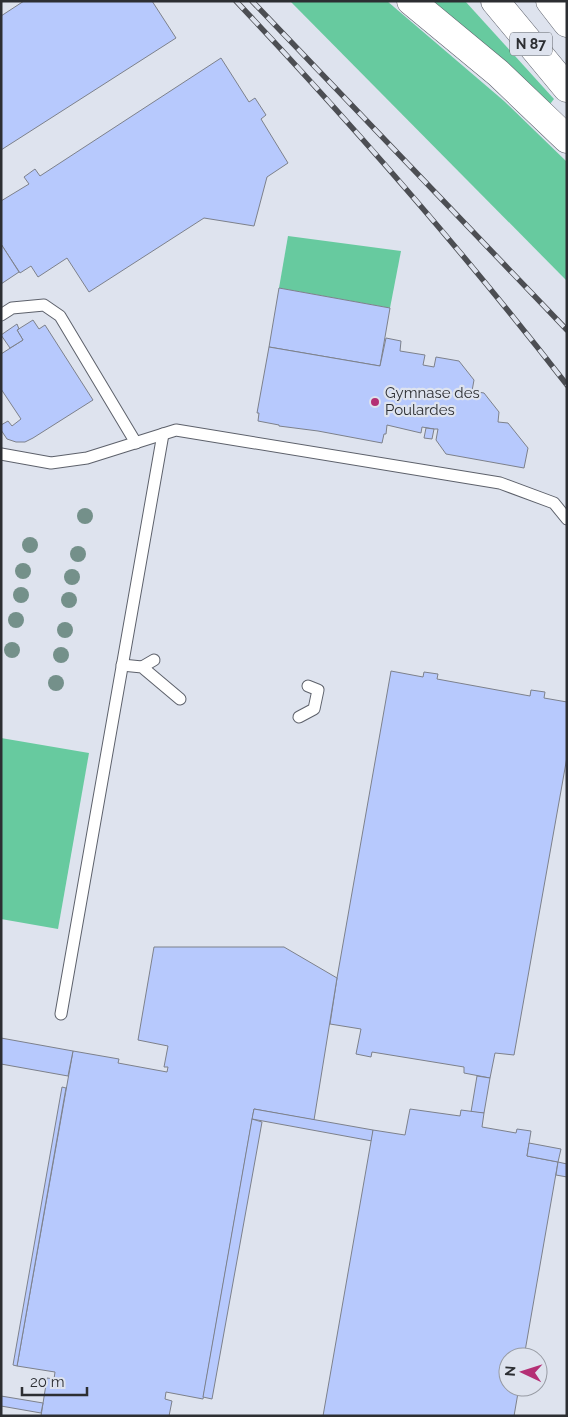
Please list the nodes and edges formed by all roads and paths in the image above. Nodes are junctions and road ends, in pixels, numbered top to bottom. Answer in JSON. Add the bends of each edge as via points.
{"nodes":[{"id":1,"x":411,"y":1,"type":"edge"},
{"id":2,"x":495,"y":1,"type":"edge"},
{"id":3,"x":550,"y":1,"type":"edge"},
{"id":4,"x":567,"y":23,"type":"edge"},
{"id":5,"x":567,"y":88,"type":"edge"},
{"id":6,"x":567,"y":139,"type":"edge"},
{"id":7,"x":1,"y":314,"type":"edge"},
{"id":8,"x":163,"y":434,"type":"junction"},
{"id":9,"x":136,"y":443,"type":"junction"},
{"id":10,"x":1,"y":454,"type":"edge"},
{"id":11,"x":567,"y":520,"type":"edge"},
{"id":12,"x":154,"y":660,"type":"dead end"},
{"id":13,"x":122,"y":665,"type":"junction"},
{"id":14,"x":142,"y":667,"type":"junction"},
{"id":15,"x":308,"y":686,"type":"dead end"},
{"id":16,"x":180,"y":698,"type":"dead end"},
{"id":17,"x":299,"y":717,"type":"dead end"},
{"id":18,"x":61,"y":1014,"type":"dead end"}],
"edges":[{"from":1,"to":6,"type":"highway","via":[[498,73]]},
{"from":2,"to":5,"type":"highway","number":"N 87"},
{"from":3,"to":4,"type":"highway","number":"N 87"},
{"from":7,"to":9,"type":"lane","via":[[12,308],[44,305],[60,316]]},
{"from":8,"to":9,"type":"lane"},
{"from":8,"to":11,"type":"lane","via":[[176,430],[500,483],[554,503]]},
{"from":8,"to":13,"type":"lane"},
{"from":9,"to":10,"type":"lane","via":[[88,458],[51,463]]},
{"from":12,"to":14,"type":"lane"},
{"from":13,"to":14,"type":"lane"},
{"from":13,"to":18,"type":"lane"},
{"from":14,"to":16,"type":"lane"},
{"from":15,"to":17,"type":"lane","via":[[318,690],[314,709]]}]}
